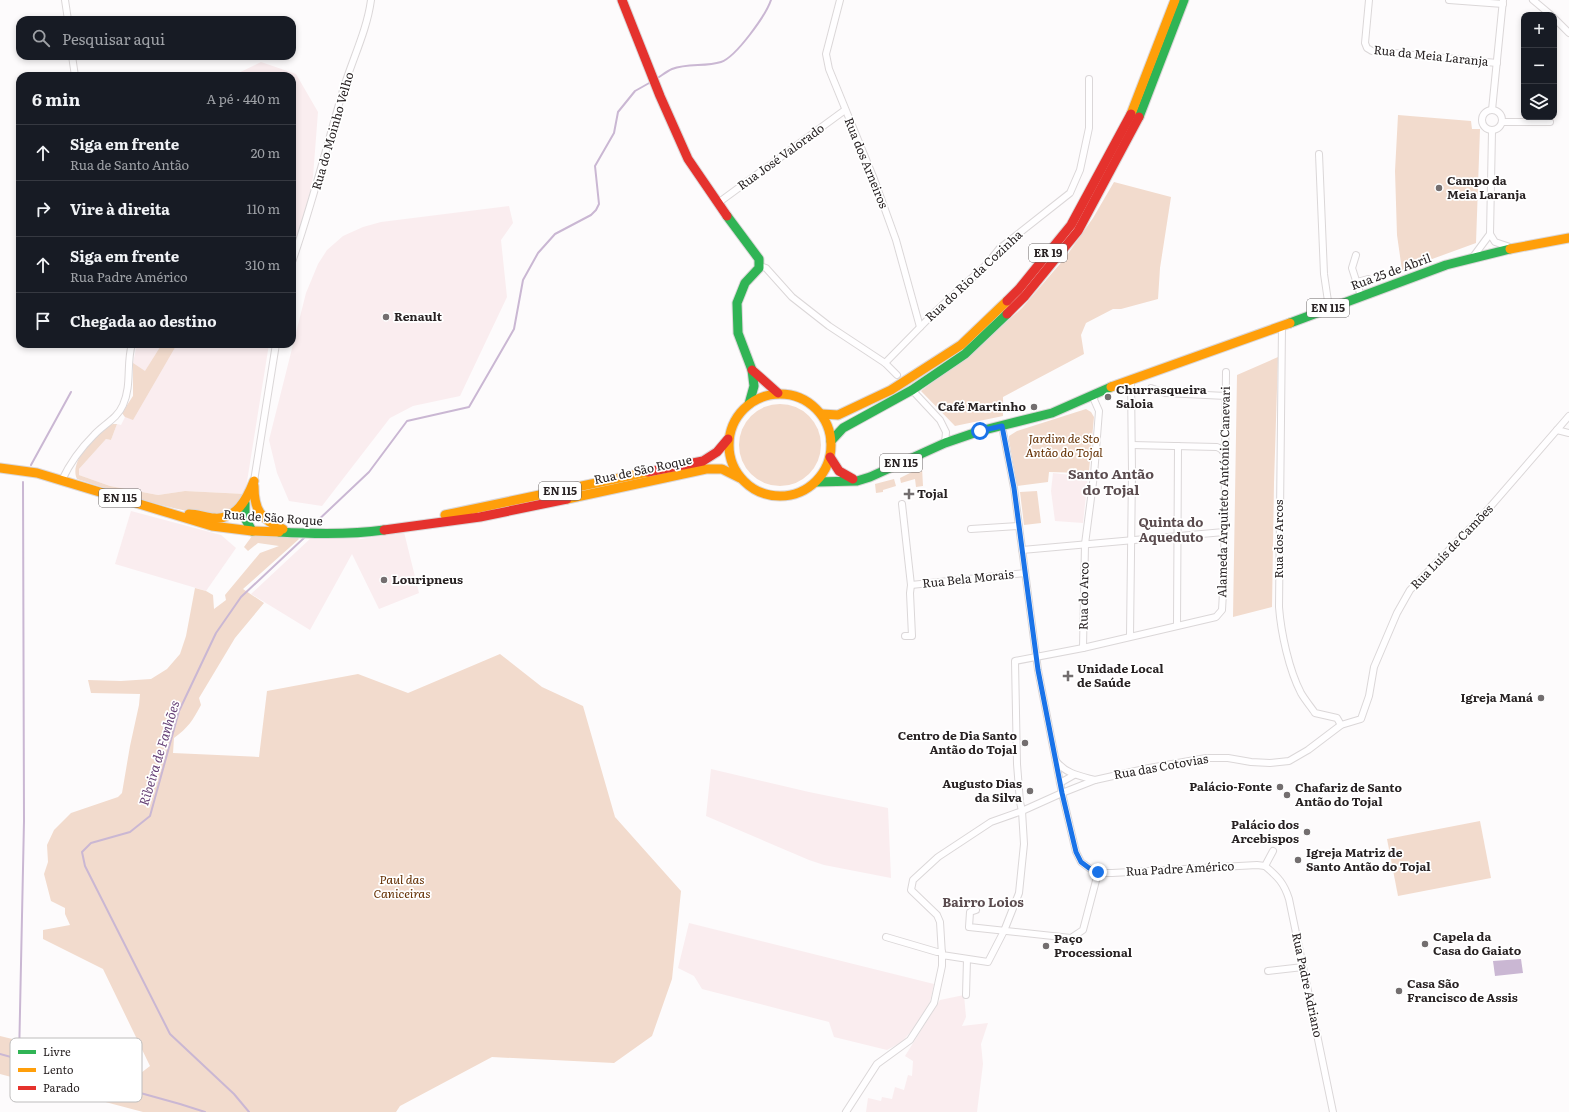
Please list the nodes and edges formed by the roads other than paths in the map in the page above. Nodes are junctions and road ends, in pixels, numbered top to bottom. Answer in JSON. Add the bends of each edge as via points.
{"nodes":[{"id":1,"x":65,"y":0,"type":"edge"},
{"id":2,"x":371,"y":0,"type":"edge"},
{"id":3,"x":622,"y":0,"type":"edge"},
{"id":4,"x":840,"y":0,"type":"edge"},
{"id":5,"x":1175,"y":0,"type":"edge"},
{"id":6,"x":1184,"y":0,"type":"edge"},
{"id":7,"x":1369,"y":0,"type":"edge"},
{"id":8,"x":1449,"y":0,"type":"edge"},
{"id":9,"x":1533,"y":0,"type":"edge"},
{"id":10,"x":1504,"y":1,"type":"edge"},
{"id":11,"x":1547,"y":12,"type":"edge"},
{"id":12,"x":67,"y":16,"type":"edge"},
{"id":13,"x":1557,"y":21,"type":"edge"},
{"id":14,"x":1569,"y":33,"type":"edge"},
{"id":15,"x":73,"y":60,"type":"edge"},
{"id":16,"x":1497,"y":63,"type":"junction"},
{"id":17,"x":74,"y":72,"type":"edge"},
{"id":18,"x":1089,"y":79,"type":"dead end"},
{"id":19,"x":845,"y":110,"type":"junction"},
{"id":20,"x":1492,"y":110,"type":"junction"},
{"id":21,"x":1502,"y":122,"type":"junction"},
{"id":22,"x":1550,"y":122,"type":"dead end"},
{"id":23,"x":1492,"y":131,"type":"junction"},
{"id":24,"x":1319,"y":154,"type":"dead end"},
{"id":25,"x":718,"y":203,"type":"junction"},
{"id":26,"x":1489,"y":236,"type":"junction"},
{"id":27,"x":1569,"y":238,"type":"edge"},
{"id":28,"x":1495,"y":242,"type":"junction"},
{"id":29,"x":1512,"y":248,"type":"junction"},
{"id":30,"x":296,"y":250,"type":"edge"},
{"id":31,"x":1490,"y":253,"type":"junction"},
{"id":32,"x":1356,"y":255,"type":"dead end"},
{"id":33,"x":1472,"y":258,"type":"junction"},
{"id":34,"x":760,"y":266,"type":"junction"},
{"id":35,"x":1368,"y":279,"type":"dead end"},
{"id":36,"x":1357,"y":282,"type":"junction"},
{"id":37,"x":1360,"y":296,"type":"junction"},
{"id":38,"x":1330,"y":308,"type":"junction"},
{"id":39,"x":1282,"y":326,"type":"junction"},
{"id":40,"x":920,"y":327,"type":"junction"},
{"id":41,"x":132,"y":348,"type":"edge"},
{"id":42,"x":275,"y":348,"type":"edge"},
{"id":43,"x":885,"y":362,"type":"junction"},
{"id":44,"x":752,"y":370,"type":"junction"},
{"id":45,"x":1226,"y":372,"type":"dead end"},
{"id":46,"x":897,"y":375,"type":"dead end"},
{"id":47,"x":1131,"y":380,"type":"junction"},
{"id":48,"x":1151,"y":388,"type":"dead end"},
{"id":49,"x":912,"y":390,"type":"junction"},
{"id":50,"x":778,"y":393,"type":"junction"},
{"id":51,"x":1092,"y":395,"type":"junction"},
{"id":52,"x":1226,"y":396,"type":"junction"},
{"id":53,"x":749,"y":404,"type":"junction"},
{"id":54,"x":822,"y":414,"type":"junction"},
{"id":55,"x":1569,"y":416,"type":"edge"},
{"id":56,"x":1002,"y":426,"type":"junction"},
{"id":57,"x":1557,"y":430,"type":"junction"},
{"id":58,"x":1569,"y":433,"type":"edge"},
{"id":59,"x":728,"y":439,"type":"junction"},
{"id":60,"x":831,"y":441,"type":"junction"},
{"id":61,"x":945,"y":443,"type":"junction"},
{"id":62,"x":1132,"y":445,"type":"junction"},
{"id":63,"x":1178,"y":446,"type":"junction"},
{"id":64,"x":1225,"y":454,"type":"junction"},
{"id":65,"x":830,"y":457,"type":"junction"},
{"id":66,"x":0,"y":468,"type":"edge"},
{"id":67,"x":740,"y":478,"type":"junction"},
{"id":68,"x":62,"y":480,"type":"junction"},
{"id":69,"x":254,"y":481,"type":"junction"},
{"id":70,"x":857,"y":481,"type":"junction"},
{"id":71,"x":816,"y":482,"type":"junction"},
{"id":72,"x":244,"y":503,"type":"junction"},
{"id":73,"x":902,"y":504,"type":"dead end"},
{"id":74,"x":178,"y":515,"type":"junction"},
{"id":75,"x":1019,"y":526,"type":"junction"},
{"id":76,"x":971,"y":529,"type":"dead end"},
{"id":77,"x":384,"y":530,"type":"junction"},
{"id":78,"x":252,"y":531,"type":"junction"},
{"id":79,"x":289,"y":532,"type":"junction"},
{"id":80,"x":1224,"y":532,"type":"junction"},
{"id":81,"x":1177,"y":536,"type":"junction"},
{"id":82,"x":1131,"y":540,"type":"junction"},
{"id":83,"x":1085,"y":544,"type":"junction"},
{"id":84,"x":1022,"y":550,"type":"junction"},
{"id":85,"x":1025,"y":572,"type":"junction"},
{"id":86,"x":912,"y":585,"type":"junction"},
{"id":87,"x":1177,"y":625,"type":"junction"},
{"id":88,"x":906,"y":636,"type":"dead end"},
{"id":89,"x":1130,"y":636,"type":"junction"},
{"id":90,"x":1083,"y":648,"type":"junction"},
{"id":91,"x":1036,"y":658,"type":"junction"},
{"id":92,"x":1341,"y":725,"type":"junction"},
{"id":93,"x":1055,"y":760,"type":"junction"},
{"id":94,"x":1074,"y":775,"type":"junction"},
{"id":95,"x":1095,"y":780,"type":"junction"},
{"id":96,"x":1060,"y":783,"type":"junction"},
{"id":97,"x":1062,"y":793,"type":"junction"},
{"id":98,"x":1022,"y":811,"type":"junction"},
{"id":99,"x":1273,"y":851,"type":"dead end"},
{"id":100,"x":1265,"y":866,"type":"junction"},
{"id":101,"x":1098,"y":872,"type":"junction"},
{"id":102,"x":976,"y":910,"type":"dead end"},
{"id":103,"x":1004,"y":931,"type":"junction"},
{"id":104,"x":886,"y":937,"type":"dead end"},
{"id":105,"x":942,"y":954,"type":"junction"},
{"id":106,"x":967,"y":959,"type":"junction"},
{"id":107,"x":1303,"y":968,"type":"junction"},
{"id":108,"x":1268,"y":971,"type":"dead end"},
{"id":109,"x":966,"y":995,"type":"dead end"},
{"id":110,"x":846,"y":1112,"type":"edge"},
{"id":111,"x":1333,"y":1112,"type":"edge"}],
"edges":[{"from":1,"to":12,"type":"street"},
{"from":2,"to":30,"type":"street","name":"Rua do Moinho Velho","via":[[370,13],[345,85]]},
{"from":3,"to":25,"type":"main road","via":[[688,159]]},
{"from":4,"to":19,"type":"street","name":"Rua dos Arneiros","via":[[826,54]]},
{"from":5,"to":54,"type":"main road","number":"ER 19","via":[[1129,120],[1071,225],[1019,289],[961,346],[891,390],[838,415]]},
{"from":6,"to":49,"type":"main road","number":"ER 19","via":[[1136,124],[1078,231],[1025,296],[965,354]]},
{"from":7,"to":16,"type":"street","name":"Rua da Meia Laranja","via":[[1365,43],[1372,51]]},
{"from":8,"to":10,"type":"street"},
{"from":9,"to":11,"type":"street"},
{"from":10,"to":16,"type":"street"},
{"from":13,"to":14,"type":"street"},
{"from":15,"to":17,"type":"street"},
{"from":16,"to":20,"type":"street"},
{"from":18,"to":40,"type":"street","name":"Rua do Rio da Cozinha","via":[[1089,128],[1080,170],[1070,193],[1000,249]]},
{"from":19,"to":25,"type":"street","name":"Rua José Valorado"},
{"from":19,"to":40,"type":"street","name":"Rua dos Arneiros","via":[[896,240]]},
{"from":20,"to":21,"type":"street","via":[[1500,114]]},
{"from":20,"to":23,"type":"street","via":[[1486,111],[1481,121],[1484,128]]},
{"from":21,"to":22,"type":"street"},
{"from":21,"to":23,"type":"street"},
{"from":23,"to":26,"type":"street"},
{"from":24,"to":38,"type":"street","via":[[1324,274]]},
{"from":25,"to":34,"type":"main road","via":[[757,256]]},
{"from":26,"to":28,"type":"street"},
{"from":26,"to":31,"type":"street"},
{"from":26,"to":33,"type":"street"},
{"from":27,"to":29,"type":"main road","name":"Rua 25 de Abril","number":"EN 115"},
{"from":28,"to":29,"type":"street"},
{"from":28,"to":31,"type":"street"},
{"from":29,"to":31,"type":"main road","name":"Rua 25 de Abril","number":"EN 115"},
{"from":31,"to":33,"type":"main road","name":"Rua 25 de Abril","number":"EN 115"},
{"from":32,"to":36,"type":"street","via":[[1352,268]]},
{"from":33,"to":37,"type":"main road","name":"Rua 25 de Abril","number":"EN 115"},
{"from":34,"to":43,"type":"street","via":[[766,268],[792,297],[829,326]]},
{"from":34,"to":44,"type":"main road","via":[[744,283],[736,303],[738,333]]},
{"from":35,"to":36,"type":"street"},
{"from":36,"to":37,"type":"street"},
{"from":37,"to":38,"type":"main road","name":"Rua 25 de Abril","number":"EN 115"},
{"from":38,"to":39,"type":"main road","name":"Rua 25 de Abril","number":"EN 115"},
{"from":39,"to":47,"type":"main road","name":"Rua 25 de Abril","number":"EN 115"},
{"from":39,"to":92,"type":"street","name":"Rua dos Arcos","via":[[1280,624],[1289,661],[1301,692],[1315,713],[1337,718]]},
{"from":40,"to":43,"type":"street","name":"Rua do Rio da Cozinha"},
{"from":41,"to":68,"type":"street","via":[[128,392],[123,406],[113,419],[93,435],[75,457]]},
{"from":42,"to":69,"type":"street"},
{"from":43,"to":46,"type":"street"},
{"from":44,"to":50,"type":"main road"},
{"from":44,"to":53,"type":"main road","via":[[754,386]]},
{"from":45,"to":52,"type":"street","name":"Alameda Arquiteto António Canevari"},
{"from":47,"to":51,"type":"main road","name":"Rua 25 de Abril","number":"EN 115"},
{"from":47,"to":62,"type":"street"},
{"from":48,"to":52,"type":"street","via":[[1165,393]]},
{"from":49,"to":60,"type":"main road","number":"ER 19","via":[[843,428]]},
{"from":49,"to":61,"type":"street","via":[[940,420],[946,432]]},
{"from":50,"to":53,"type":"main road","via":[[758,398]]},
{"from":50,"to":54,"type":"main road","via":[[793,395],[809,402]]},
{"from":51,"to":56,"type":"main road","number":"EN 115","via":[[1052,413]]},
{"from":51,"to":83,"type":"street","name":"Rua do Arco","via":[[1099,411]]},
{"from":52,"to":64,"type":"street","name":"Alameda Arquiteto António Canevari"},
{"from":53,"to":59,"type":"main road","via":[[733,422]]},
{"from":54,"to":60,"type":"main road"},
{"from":55,"to":57,"type":"street","name":"Rua Luís de Camões"},
{"from":56,"to":61,"type":"main road","number":"EN 115"},
{"from":56,"to":75,"type":"street","name":"Rua Padre Américo"},
{"from":57,"to":58,"type":"street"},
{"from":57,"to":92,"type":"street","name":"Rua Luís de Camões","via":[[1484,514],[1410,590],[1397,613],[1374,667],[1369,696],[1361,719]]},
{"from":59,"to":67,"type":"main road","via":[[728,453],[732,466]]},
{"from":59,"to":77,"type":"main road","name":"Rua de São Roque","number":"EN 115","via":[[717,452],[703,461],[480,507]]},
{"from":60,"to":65,"type":"main road"},
{"from":61,"to":70,"type":"main road","number":"EN 115","via":[[876,475]]},
{"from":62,"to":63,"type":"street"},
{"from":62,"to":82,"type":"street"},
{"from":63,"to":64,"type":"street","via":[[1217,447]]},
{"from":63,"to":81,"type":"street"},
{"from":64,"to":80,"type":"street","name":"Alameda Arquiteto António Canevari"},
{"from":65,"to":70,"type":"main road","via":[[835,468],[844,476]]},
{"from":65,"to":71,"type":"main road"},
{"from":66,"to":68,"type":"main road","name":"Rua de São Roque","number":"EN 115"},
{"from":67,"to":71,"type":"main road","via":[[752,489],[768,495],[784,496],[799,492]]},
{"from":67,"to":77,"type":"main road","name":"Rua de São Roque","number":"EN 115","via":[[722,469],[706,469],[480,517]]},
{"from":68,"to":74,"type":"main road","name":"Rua de São Roque","number":"EN 115"},
{"from":69,"to":72,"type":"main road"},
{"from":69,"to":79,"type":"main road","via":[[254,499],[261,516]]},
{"from":70,"to":71,"type":"main road","number":"EN 115"},
{"from":72,"to":74,"type":"main road","via":[[232,514],[218,518]]},
{"from":72,"to":78,"type":"main road","via":[[245,518]]},
{"from":73,"to":86,"type":"street"},
{"from":74,"to":78,"type":"main road","name":"Rua de São Roque","number":"EN 115","via":[[212,526]]},
{"from":75,"to":76,"type":"street"},
{"from":75,"to":84,"type":"street","name":"Rua Padre Américo"},
{"from":77,"to":79,"type":"main road","name":"Rua de São Roque","number":"EN 115","via":[[324,534]]},
{"from":78,"to":79,"type":"main road","name":"Rua de São Roque","number":"EN 115"},
{"from":80,"to":81,"type":"street"},
{"from":80,"to":87,"type":"street","name":"Alameda Arquiteto António Canevari","via":[[1223,598],[1220,613],[1216,617]]},
{"from":81,"to":82,"type":"street"},
{"from":81,"to":87,"type":"street"},
{"from":82,"to":83,"type":"street"},
{"from":82,"to":89,"type":"street"},
{"from":83,"to":84,"type":"street"},
{"from":83,"to":90,"type":"street","name":"Rua do Arco"},
{"from":84,"to":85,"type":"street","name":"Rua Padre Américo"},
{"from":85,"to":86,"type":"street","name":"Rua Bela Morais"},
{"from":85,"to":91,"type":"street","name":"Rua Padre Américo"},
{"from":86,"to":88,"type":"street","via":[[912,636]]},
{"from":87,"to":89,"type":"street","name":"Alameda Arquiteto António Canevari"},
{"from":89,"to":90,"type":"street","name":"Alameda Arquiteto António Canevari"},
{"from":90,"to":91,"type":"street","name":"Alameda Arquiteto António Canevari"},
{"from":91,"to":93,"type":"street","name":"Rua Padre Américo"},
{"from":91,"to":98,"type":"street","name":"Alameda Arquiteto António Canevari","via":[[1015,661],[1017,764]]},
{"from":92,"to":95,"type":"street","name":"Rua das Cotovias","via":[[1289,761],[1270,764],[1228,758],[1206,758]]},
{"from":93,"to":94,"type":"street","name":"Rua das Cotovias"},
{"from":93,"to":96,"type":"street","name":"Rua Padre Américo"},
{"from":94,"to":95,"type":"street","name":"Rua das Cotovias"},
{"from":94,"to":96,"type":"street"},
{"from":95,"to":97,"type":"street","name":"Rua das Cotovias"},
{"from":96,"to":97,"type":"street","name":"Rua Padre Américo"},
{"from":97,"to":98,"type":"street","name":"Rua das Cotovias"},
{"from":97,"to":101,"type":"street","name":"Rua Padre Américo","via":[[1076,852],[1081,862]]},
{"from":98,"to":103,"type":"street","via":[[1024,844],[1019,893]]},
{"from":98,"to":105,"type":"street","name":"Rua das Cotovias","via":[[991,822],[938,857],[913,880],[911,890],[937,915],[940,922]]},
{"from":99,"to":100,"type":"street"},
{"from":100,"to":101,"type":"street","name":"Rua Padre Américo"},
{"from":100,"to":107,"type":"street","name":"Rua Padre Adriano","via":[[1286,888]]},
{"from":101,"to":103,"type":"street","via":[[1083,930],[1071,938]]},
{"from":102,"to":103,"type":"street","via":[[970,912],[969,927]]},
{"from":103,"to":106,"type":"street","via":[[988,962]]},
{"from":104,"to":105,"type":"street"},
{"from":105,"to":106,"type":"street"},
{"from":105,"to":110,"type":"street","via":[[934,1003],[910,1040],[876,1064]]},
{"from":106,"to":109,"type":"street"},
{"from":107,"to":108,"type":"street"},
{"from":107,"to":111,"type":"street","name":"Rua Padre Adriano"}]}
